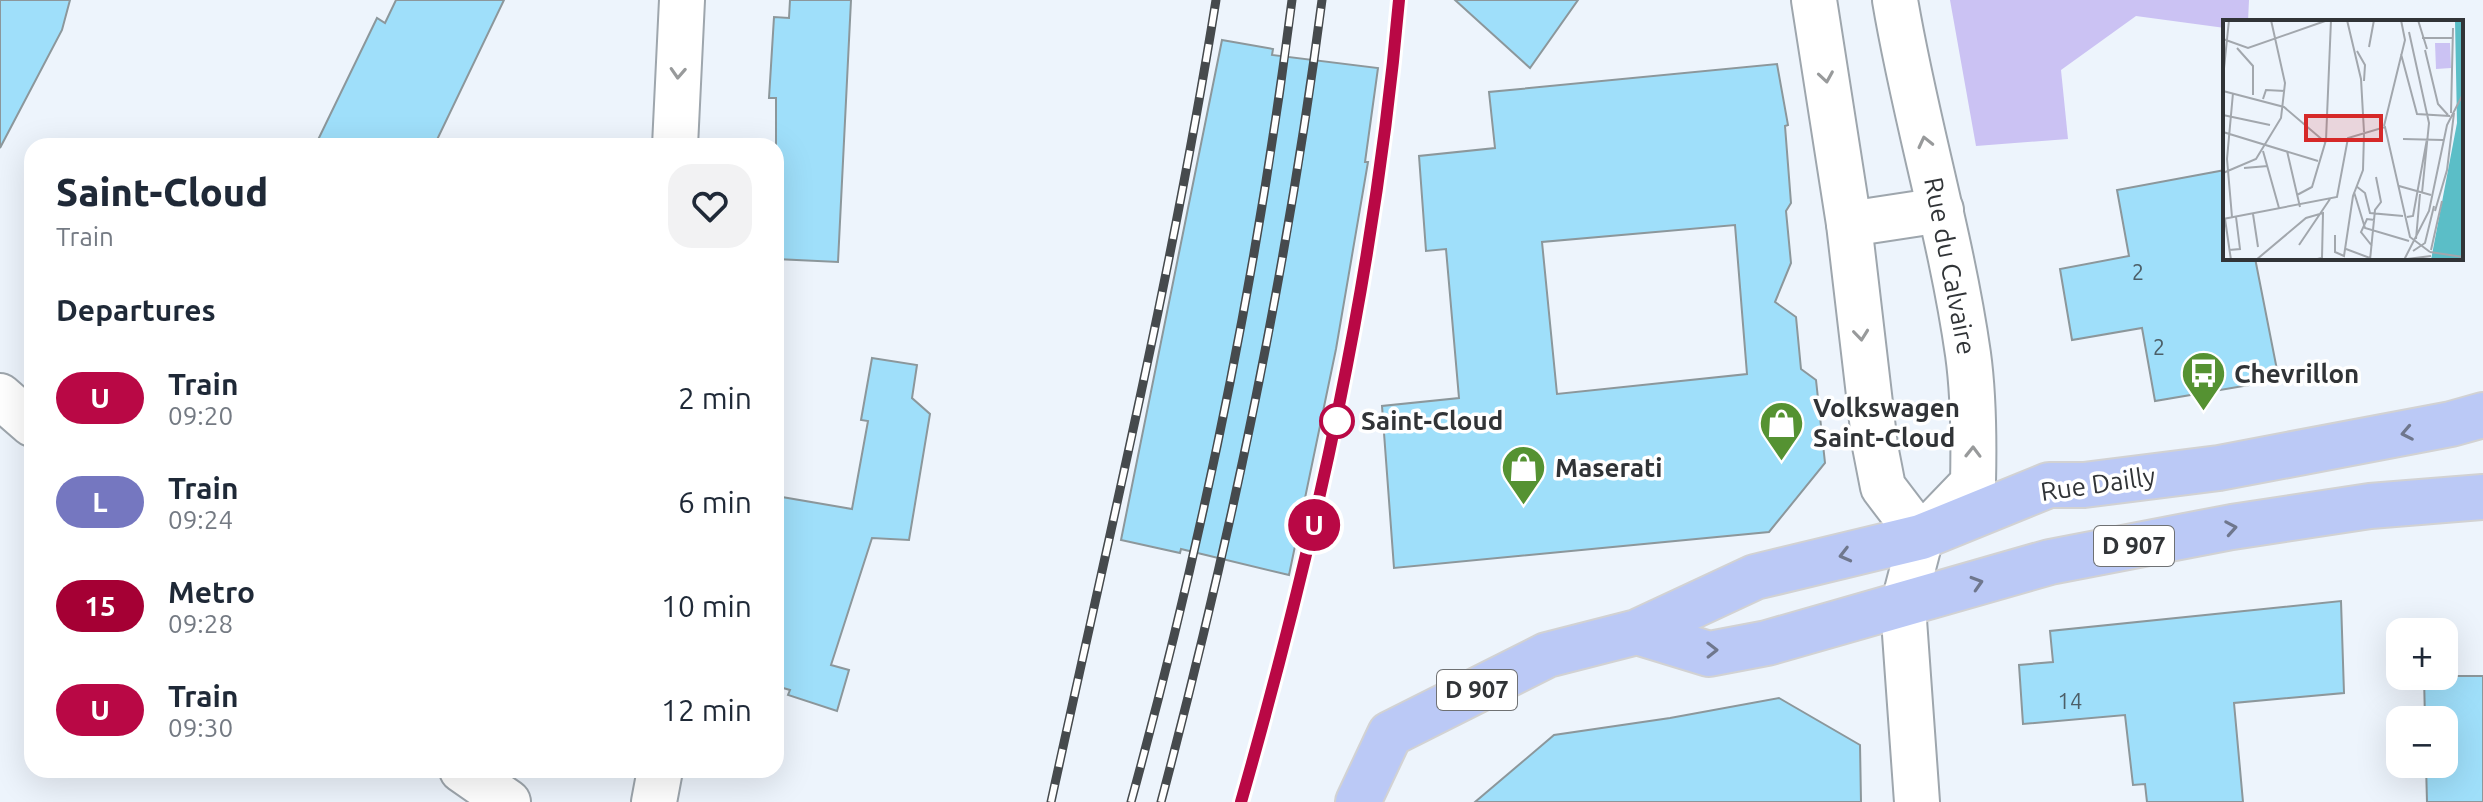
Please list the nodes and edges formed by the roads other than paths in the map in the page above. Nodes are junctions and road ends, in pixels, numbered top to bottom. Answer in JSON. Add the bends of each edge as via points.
{"nodes":[{"id":1,"x":682,"y":0,"type":"edge"},
{"id":2,"x":1814,"y":0,"type":"edge"},
{"id":3,"x":1895,"y":0,"type":"edge"},
{"id":4,"x":675,"y":138,"type":"edge"},
{"id":5,"x":1941,"y":210,"type":"junction"},
{"id":6,"x":1849,"y":224,"type":"junction"},
{"id":7,"x":0,"y":396,"type":"edge"},
{"id":8,"x":2483,"y":415,"type":"edge"},
{"id":9,"x":24,"y":417,"type":"edge"},
{"id":10,"x":2483,"y":497,"type":"edge"},
{"id":11,"x":1921,"y":537,"type":"junction"},
{"id":12,"x":1903,"y":606,"type":"junction"},
{"id":13,"x":1637,"y":632,"type":"junction"},
{"id":14,"x":474,"y":778,"type":"edge"},
{"id":15,"x":658,"y":778,"type":"edge"},
{"id":16,"x":508,"y":802,"type":"edge"},
{"id":17,"x":654,"y":802,"type":"edge"},
{"id":18,"x":1358,"y":802,"type":"edge"},
{"id":19,"x":1917,"y":802,"type":"edge"}],
"edges":[{"from":1,"to":4,"type":"main road","one_way":true},
{"from":2,"to":6,"type":"main road","one_way":true},
{"from":5,"to":3,"type":"main road","name":"Rue du Calvaire","one_way":true},
{"from":5,"to":6,"type":"main road"},
{"from":11,"to":5,"type":"main road","name":"Rue du Calvaire","one_way":true,"via":[[1973,483],[1968,355]]},
{"from":6,"to":11,"type":"main road","one_way":true,"via":[[1883,487]]},
{"from":7,"to":9,"type":"main road"},
{"from":8,"to":11,"type":"main road","name":"Rue Dailly","number":"D 907","one_way":true,"via":[[2219,468],[2049,485]]},
{"from":12,"to":10,"type":"main road","number":"D 907","one_way":true,"via":[[2050,562],[2202,533],[2370,506]]},
{"from":11,"to":12,"type":"main road"},
{"from":11,"to":13,"type":"main road","name":"Rue Dailly","number":"D 907","one_way":true,"via":[[1755,577]]},
{"from":13,"to":12,"type":"main road","number":"D 907","one_way":true,"via":[[1709,654]]},
{"from":12,"to":19,"type":"main road"},
{"from":13,"to":18,"type":"main road","name":"Rue Dailly","number":"D 907","via":[[1547,655],[1390,734]]},
{"from":14,"to":16,"type":"main road"},
{"from":15,"to":17,"type":"main road"}]}
